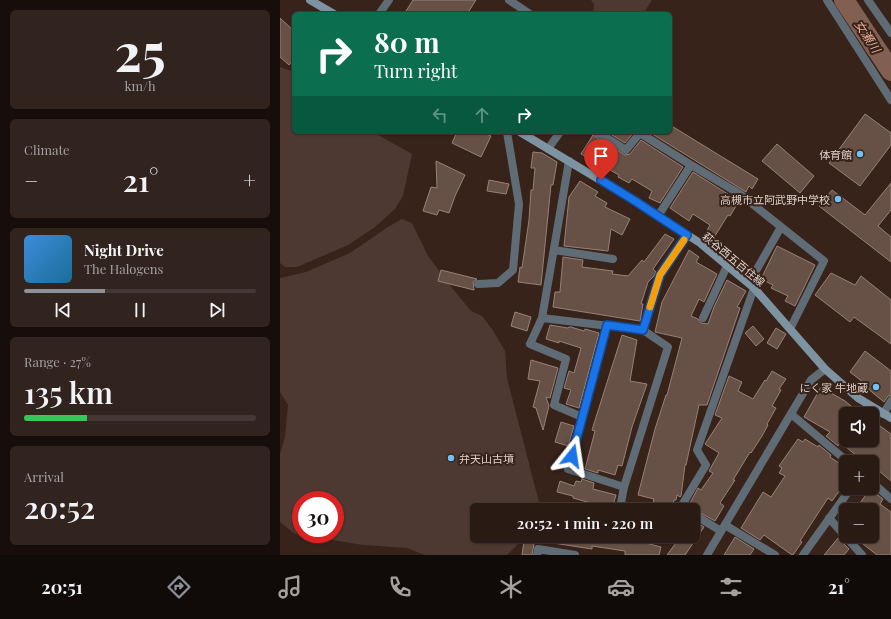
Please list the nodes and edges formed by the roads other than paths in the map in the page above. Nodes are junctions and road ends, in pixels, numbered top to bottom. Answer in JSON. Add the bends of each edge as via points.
{"nodes":[{"id":1,"x":310,"y":0,"type":"edge"},
{"id":2,"x":389,"y":0,"type":"edge"},
{"id":3,"x":509,"y":0,"type":"edge"},
{"id":4,"x":826,"y":0,"type":"edge"},
{"id":5,"x":868,"y":0,"type":"edge"},
{"id":6,"x":331,"y":12,"type":"edge"},
{"id":7,"x":380,"y":12,"type":"edge"},
{"id":8,"x":527,"y":12,"type":"edge"},
{"id":9,"x":891,"y":33,"type":"edge"},
{"id":10,"x":891,"y":100,"type":"edge"},
{"id":11,"x":507,"y":134,"type":"edge"},
{"id":12,"x":523,"y":134,"type":"edge"},
{"id":13,"x":559,"y":134,"type":"edge"},
{"id":14,"x":600,"y":134,"type":"edge"},
{"id":15,"x":639,"y":134,"type":"edge"},
{"id":16,"x":642,"y":134,"type":"edge"},
{"id":17,"x":548,"y":149,"type":"junction"},
{"id":18,"x":569,"y":161,"type":"junction"},
{"id":19,"x":691,"y":165,"type":"junction"},
{"id":20,"x":658,"y":216,"type":"junction"},
{"id":21,"x":781,"y":227,"type":"junction"},
{"id":22,"x":687,"y":235,"type":"junction"},
{"id":23,"x":554,"y":250,"type":"junction"},
{"id":24,"x":613,"y":259,"type":"dead end"},
{"id":25,"x":727,"y":266,"type":"junction"},
{"id":26,"x":478,"y":284,"type":"dead end"},
{"id":27,"x":751,"y":285,"type":"junction"},
{"id":28,"x":542,"y":318,"type":"junction"},
{"id":29,"x":703,"y":318,"type":"dead end"},
{"id":30,"x":607,"y":325,"type":"junction"},
{"id":31,"x":790,"y":329,"type":"junction"},
{"id":32,"x":643,"y":330,"type":"junction"},
{"id":33,"x":825,"y":369,"type":"junction"},
{"id":34,"x":891,"y":401,"type":"edge"},
{"id":35,"x":791,"y":414,"type":"junction"},
{"id":36,"x":883,"y":414,"type":"junction"},
{"id":37,"x":582,"y":417,"type":"junction"},
{"id":38,"x":891,"y":418,"type":"edge"},
{"id":39,"x":840,"y":455,"type":"edge"},
{"id":40,"x":624,"y":487,"type":"junction"},
{"id":41,"x":879,"y":488,"type":"edge"},
{"id":42,"x":846,"y":495,"type":"edge"},
{"id":43,"x":891,"y":499,"type":"edge"},
{"id":44,"x":621,"y":503,"type":"edge"},
{"id":45,"x":686,"y":503,"type":"edge"},
{"id":46,"x":700,"y":517,"type":"edge"},
{"id":47,"x":829,"y":518,"type":"junction"},
{"id":48,"x":723,"y":528,"type":"junction"},
{"id":49,"x":537,"y":555,"type":"edge"},
{"id":50,"x":575,"y":555,"type":"edge"},
{"id":51,"x":707,"y":555,"type":"edge"},
{"id":52,"x":775,"y":555,"type":"edge"},
{"id":53,"x":804,"y":555,"type":"edge"},
{"id":54,"x":862,"y":555,"type":"edge"}],
"edges":[{"from":1,"to":6,"type":"main road"},
{"from":2,"to":7,"type":"street"},
{"from":3,"to":8,"type":"street"},
{"from":4,"to":10,"type":"street"},
{"from":5,"to":9,"type":"street"},
{"from":11,"to":26,"type":"street","via":[[519,204],[513,270],[498,284]]},
{"from":12,"to":17,"type":"main road","name":"萩谷西五百住線"},
{"from":13,"to":17,"type":"street"},
{"from":14,"to":15,"type":"street","via":[[626,150]]},
{"from":16,"to":19,"type":"street"},
{"from":17,"to":18,"type":"main road","name":"萩谷西五百住線"},
{"from":18,"to":20,"type":"main road","name":"萩谷西五百住線"},
{"from":18,"to":23,"type":"street"},
{"from":19,"to":20,"type":"street"},
{"from":19,"to":21,"type":"street","via":[[740,194]]},
{"from":20,"to":22,"type":"main road","name":"萩谷西五百住線"},
{"from":21,"to":27,"type":"street"},
{"from":21,"to":31,"type":"street","via":[[824,261]]},
{"from":22,"to":25,"type":"main road","name":"萩谷西五百住線"},
{"from":22,"to":32,"type":"street","via":[[660,275]]},
{"from":23,"to":24,"type":"street"},
{"from":23,"to":28,"type":"street"},
{"from":25,"to":27,"type":"main road","name":"萩谷西五百住線"},
{"from":25,"to":29,"type":"street"},
{"from":27,"to":31,"type":"main road","name":"萩谷西五百住線"},
{"from":27,"to":45,"type":"street","via":[[697,450],[706,465]]},
{"from":28,"to":30,"type":"street"},
{"from":28,"to":37,"type":"street","via":[[530,344],[566,359],[554,405]]},
{"from":30,"to":32,"type":"street"},
{"from":30,"to":37,"type":"street"},
{"from":31,"to":33,"type":"main road","name":"萩谷西五百住線"},
{"from":32,"to":40,"type":"street","via":[[668,347]]},
{"from":33,"to":35,"type":"street","via":[[811,380]]},
{"from":33,"to":36,"type":"main road","name":"萩谷西五百住線","via":[[858,398]]},
{"from":34,"to":36,"type":"street"},
{"from":35,"to":39,"type":"street"},
{"from":35,"to":48,"type":"street"},
{"from":36,"to":38,"type":"main road","name":"萩谷西五百住線"},
{"from":37,"to":40,"type":"street","via":[[568,469]]},
{"from":40,"to":44,"type":"street"},
{"from":41,"to":43,"type":"street"},
{"from":42,"to":47,"type":"street"},
{"from":46,"to":48,"type":"street"},
{"from":47,"to":53,"type":"street"},
{"from":47,"to":54,"type":"street"},
{"from":48,"to":51,"type":"street"},
{"from":48,"to":52,"type":"street"},
{"from":49,"to":50,"type":"street","via":[[538,549]]}]}
